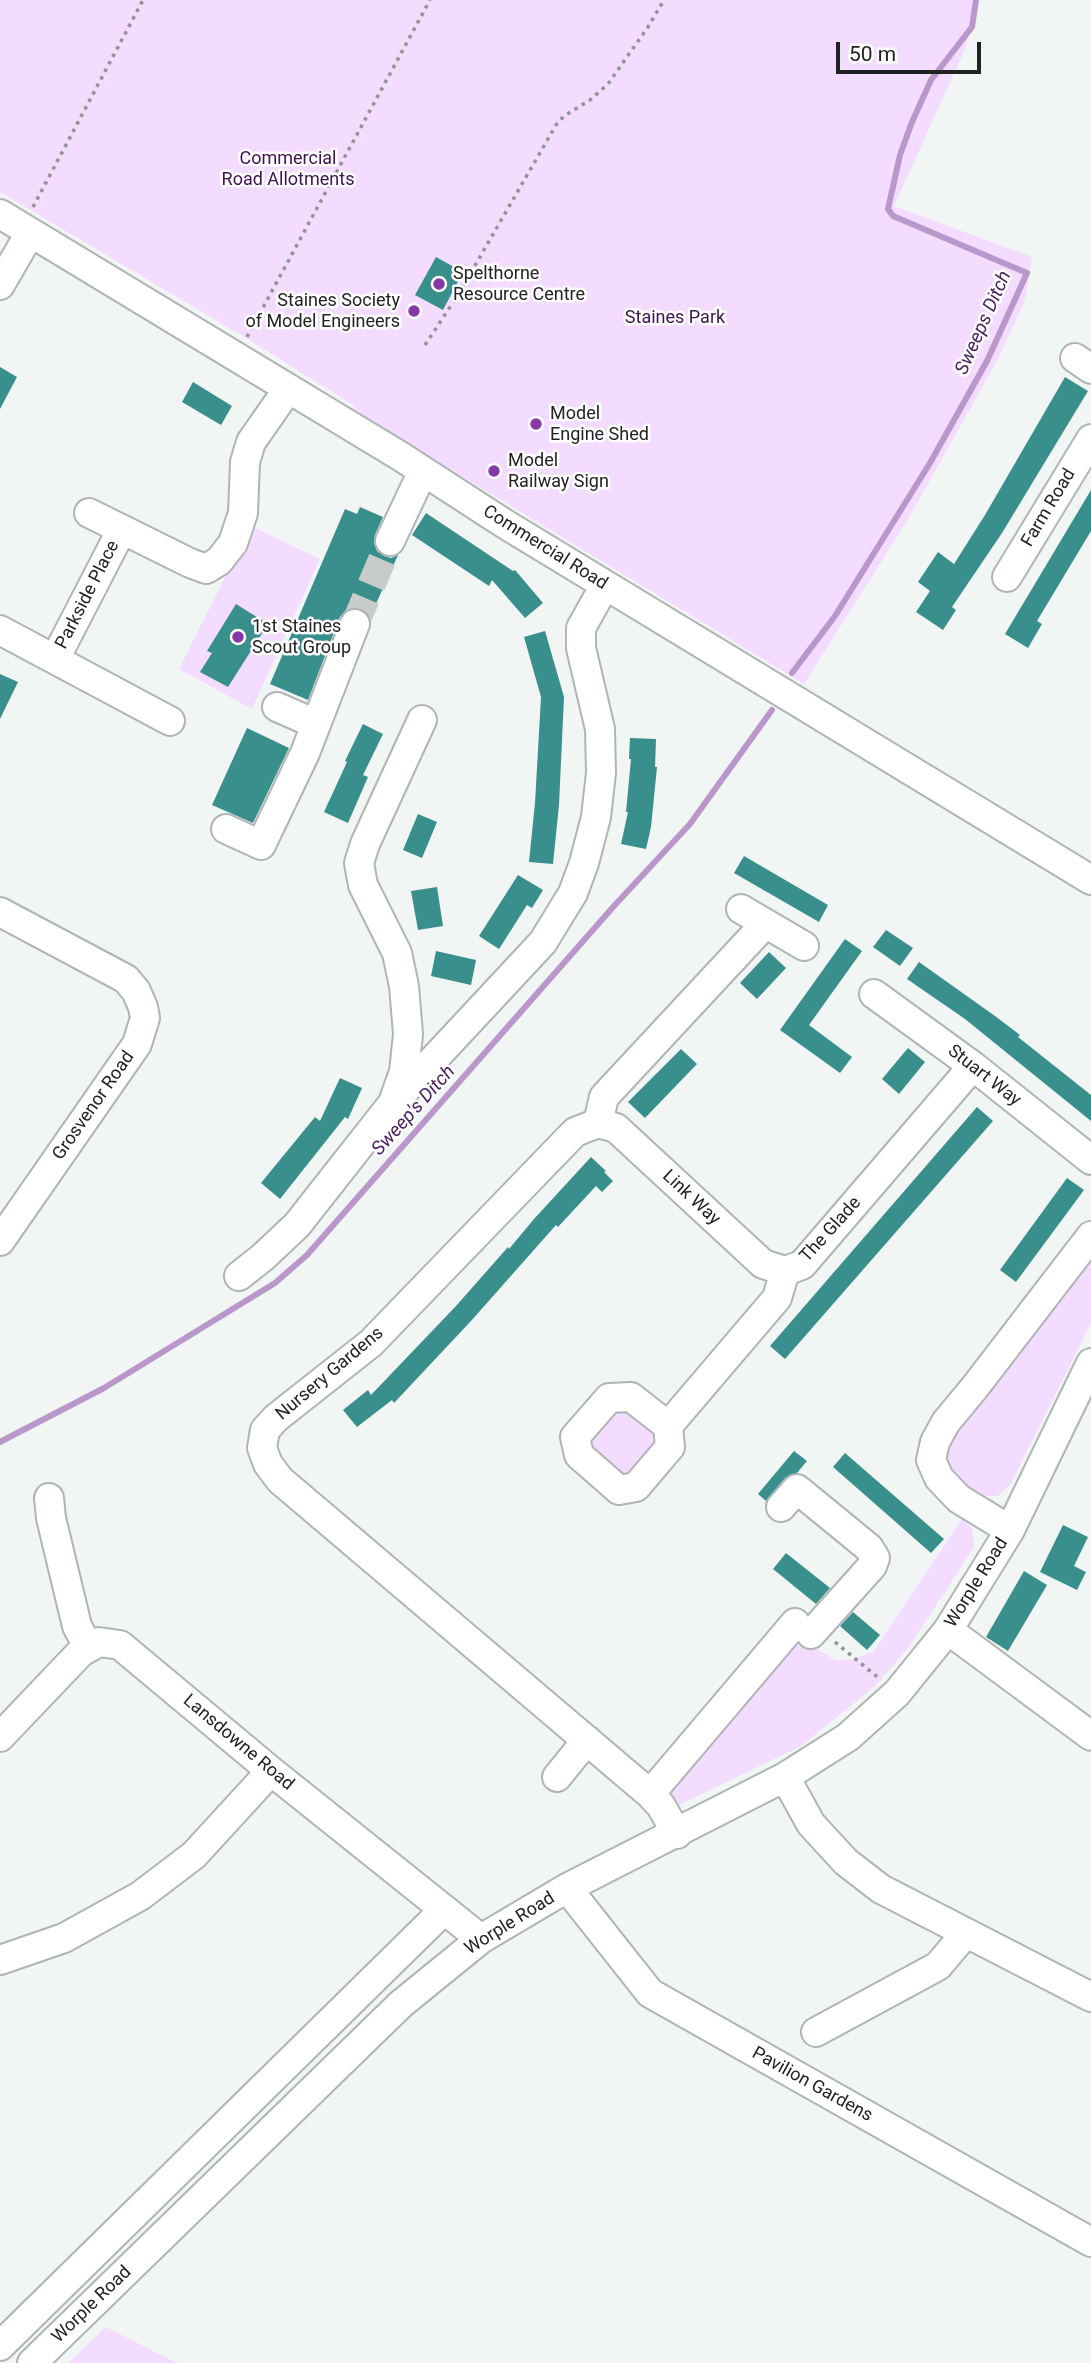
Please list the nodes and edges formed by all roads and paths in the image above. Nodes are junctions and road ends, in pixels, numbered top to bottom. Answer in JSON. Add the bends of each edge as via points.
{"nodes":[{"id":1,"x":143,"y":0,"type":"edge"},
{"id":2,"x":430,"y":0,"type":"edge"},
{"id":3,"x":664,"y":0,"type":"edge"},
{"id":4,"x":528,"y":171,"type":"junction"},
{"id":5,"x":536,"y":176,"type":"dead end"},
{"id":6,"x":17,"y":225,"type":"edge"},
{"id":7,"x":0,"y":285,"type":"edge"},
{"id":8,"x":458,"y":295,"type":"junction"},
{"id":9,"x":465,"y":299,"type":"dead end"},
{"id":10,"x":425,"y":345,"type":"dead end"},
{"id":11,"x":236,"y":357,"type":"junction"},
{"id":12,"x":288,"y":389,"type":"junction"},
{"id":13,"x":1091,"y":439,"type":"edge"},
{"id":14,"x":423,"y":471,"type":"junction"},
{"id":15,"x":89,"y":513,"type":"dead end"},
{"id":16,"x":121,"y":531,"type":"junction"},
{"id":17,"x":390,"y":541,"type":"tunnel mouth"},
{"id":18,"x":1007,"y":577,"type":"dead end"},
{"id":19,"x":605,"y":585,"type":"junction"},
{"id":20,"x":355,"y":624,"type":"tunnel mouth"},
{"id":21,"x":0,"y":630,"type":"edge"},
{"id":22,"x":55,"y":659,"type":"junction"},
{"id":23,"x":277,"y":706,"type":"dead end"},
{"id":24,"x":422,"y":720,"type":"dead end"},
{"id":25,"x":170,"y":721,"type":"dead end"},
{"id":26,"x":316,"y":724,"type":"junction"},
{"id":27,"x":226,"y":829,"type":"dead end"},
{"id":28,"x":1091,"y":880,"type":"edge"},
{"id":29,"x":741,"y":909,"type":"dead end"},
{"id":30,"x":0,"y":912,"type":"edge"},
{"id":31,"x":765,"y":924,"type":"junction"},
{"id":32,"x":804,"y":946,"type":"dead end"},
{"id":33,"x":874,"y":994,"type":"dead end"},
{"id":34,"x":407,"y":1017,"type":"junction"},
{"id":35,"x":463,"y":1028,"type":"junction"},
{"id":36,"x":973,"y":1066,"type":"junction"},
{"id":37,"x":393,"y":1103,"type":"junction"},
{"id":38,"x":598,"y":1123,"type":"junction"},
{"id":39,"x":1091,"y":1160,"type":"edge"},
{"id":40,"x":1091,"y":1236,"type":"edge"},
{"id":41,"x":0,"y":1241,"type":"edge"},
{"id":42,"x":246,"y":1261,"type":"dead end"},
{"id":43,"x":785,"y":1271,"type":"junction"},
{"id":44,"x":1091,"y":1363,"type":"edge"},
{"id":45,"x":668,"y":1426,"type":"dead end"},
{"id":46,"x":797,"y":1489,"type":"dead end"},
{"id":47,"x":48,"y":1498,"type":"dead end"},
{"id":48,"x":1010,"y":1530,"type":"junction"},
{"id":49,"x":804,"y":1629,"type":"junction"},
{"id":50,"x":948,"y":1630,"type":"junction"},
{"id":51,"x":88,"y":1647,"type":"junction"},
{"id":52,"x":897,"y":1693,"type":"junction"},
{"id":53,"x":1091,"y":1736,"type":"edge"},
{"id":54,"x":0,"y":1737,"type":"edge"},
{"id":55,"x":587,"y":1740,"type":"junction"},
{"id":56,"x":271,"y":1771,"type":"junction"},
{"id":57,"x":557,"y":1777,"type":"dead end"},
{"id":58,"x":785,"y":1777,"type":"junction"},
{"id":59,"x":650,"y":1794,"type":"junction"},
{"id":60,"x":677,"y":1833,"type":"junction"},
{"id":61,"x":567,"y":1888,"type":"junction"},
{"id":62,"x":444,"y":1910,"type":"junction"},
{"id":63,"x":965,"y":1934,"type":"junction"},
{"id":64,"x":481,"y":1939,"type":"junction"},
{"id":65,"x":0,"y":1960,"type":"edge"},
{"id":66,"x":1091,"y":1997,"type":"edge"},
{"id":67,"x":816,"y":2032,"type":"dead end"},
{"id":68,"x":1091,"y":2242,"type":"edge"},
{"id":69,"x":0,"y":2346,"type":"edge"},
{"id":70,"x":32,"y":2363,"type":"edge"}],
"edges":[{"from":1,"to":6,"type":"path"},
{"from":2,"to":11,"type":"path"},
{"from":3,"to":4,"type":"path","via":[[608,84],[564,116]]},
{"from":4,"to":5,"type":"path"},
{"from":4,"to":8,"type":"path"},
{"from":6,"to":7,"type":"street"},
{"from":6,"to":11,"type":"street","name":"Commercial Road"},
{"from":8,"to":9,"type":"path"},
{"from":8,"to":10,"type":"path"},
{"from":11,"to":12,"type":"street","name":"Commercial Road"},
{"from":12,"to":14,"type":"street","name":"Commercial Road"},
{"from":12,"to":16,"type":"street","name":"Parkside Place","via":[[251,442],[245,462],[243,513],[233,543],[219,561],[206,569]]},
{"from":13,"to":18,"type":"street","name":"Farm Road"},
{"from":14,"to":17,"type":"street"},
{"from":14,"to":19,"type":"street","name":"Commercial Road"},
{"from":15,"to":16,"type":"street","name":"Parkside Place"},
{"from":16,"to":22,"type":"street","name":"Parkside Place"},
{"from":19,"to":28,"type":"street","name":"Commercial Road"},
{"from":19,"to":35,"type":"street","via":[[581,628],[581,648],[600,729],[601,774],[584,863],[573,893],[543,942]]},
{"from":20,"to":26,"type":"street"},
{"from":21,"to":22,"type":"street","name":"Parkside Place"},
{"from":22,"to":25,"type":"street","name":"Parkside Place","via":[[150,694]]},
{"from":23,"to":26,"type":"street"},
{"from":24,"to":34,"type":"street","via":[[359,863],[363,885],[397,953]]},
{"from":26,"to":27,"type":"street","via":[[261,845]]},
{"from":29,"to":31,"type":"street"},
{"from":30,"to":41,"type":"street","name":"Grosvenor Road","via":[[126,979],[136,991],[145,1018],[137,1044]]},
{"from":31,"to":32,"type":"street"},
{"from":31,"to":38,"type":"street","via":[[604,1097]]},
{"from":33,"to":36,"type":"street","name":"Stuart Way"},
{"from":34,"to":35,"type":"street","via":[[421,1032],[441,1037]]},
{"from":34,"to":37,"type":"street","via":[[404,1072]]},
{"from":35,"to":37,"type":"street"},
{"from":36,"to":39,"type":"street","name":"Stuart Way"},
{"from":36,"to":43,"type":"street","name":"The Glade","via":[[802,1265]]},
{"from":37,"to":42,"type":"street","via":[[297,1225]]},
{"from":38,"to":43,"type":"street","name":"Link Way","via":[[616,1128],[763,1264]]},
{"from":38,"to":55,"type":"street","name":"Nursery Gardens","via":[[575,1132],[371,1343],[276,1418],[265,1430],[262,1448],[280,1480]]},
{"from":40,"to":48,"type":"street","name":"Worple Road","via":[[935,1442],[931,1460],[939,1478],[959,1499]]},
{"from":43,"to":45,"type":"street","name":"The Glade","via":[[777,1298]]},
{"from":44,"to":48,"type":"street","name":"Worple Road"},
{"from":46,"to":49,"type":"street","via":[[869,1548],[875,1558],[872,1566]]},
{"from":47,"to":51,"type":"street","via":[[78,1626]]},
{"from":48,"to":50,"type":"street","name":"Worple Road"},
{"from":49,"to":52,"type":"path","via":[[833,1640]]},
{"from":49,"to":59,"type":"street"},
{"from":50,"to":52,"type":"street","name":"Worple Road"},
{"from":50,"to":53,"type":"street"},
{"from":51,"to":54,"type":"street"},
{"from":51,"to":56,"type":"street","name":"Lansdowne Road","via":[[99,1642],[120,1645]]},
{"from":52,"to":58,"type":"street","name":"Worple Road","via":[[848,1737]]},
{"from":55,"to":57,"type":"street"},
{"from":55,"to":59,"type":"street","name":"Nursery Gardens"},
{"from":56,"to":62,"type":"street","name":"Lansdowne Road"},
{"from":56,"to":65,"type":"street","via":[[194,1854],[140,1896],[65,1938]]},
{"from":58,"to":60,"type":"street","name":"Worple Road"},
{"from":58,"to":63,"type":"street","via":[[811,1824],[846,1861],[881,1889]]},
{"from":59,"to":60,"type":"street","name":"Nursery Gardens"},
{"from":60,"to":61,"type":"street","name":"Worple Road"},
{"from":61,"to":64,"type":"street","name":"Worple Road"},
{"from":61,"to":68,"type":"street","name":"Pavilion Gardens","via":[[650,1993]]},
{"from":62,"to":64,"type":"street","name":"Lansdowne Road"},
{"from":62,"to":69,"type":"street","name":"Worple Road"},
{"from":63,"to":66,"type":"street"},
{"from":63,"to":67,"type":"street","via":[[938,1966]]},
{"from":64,"to":70,"type":"street","name":"Worple Road","via":[[401,2004]]}]}
